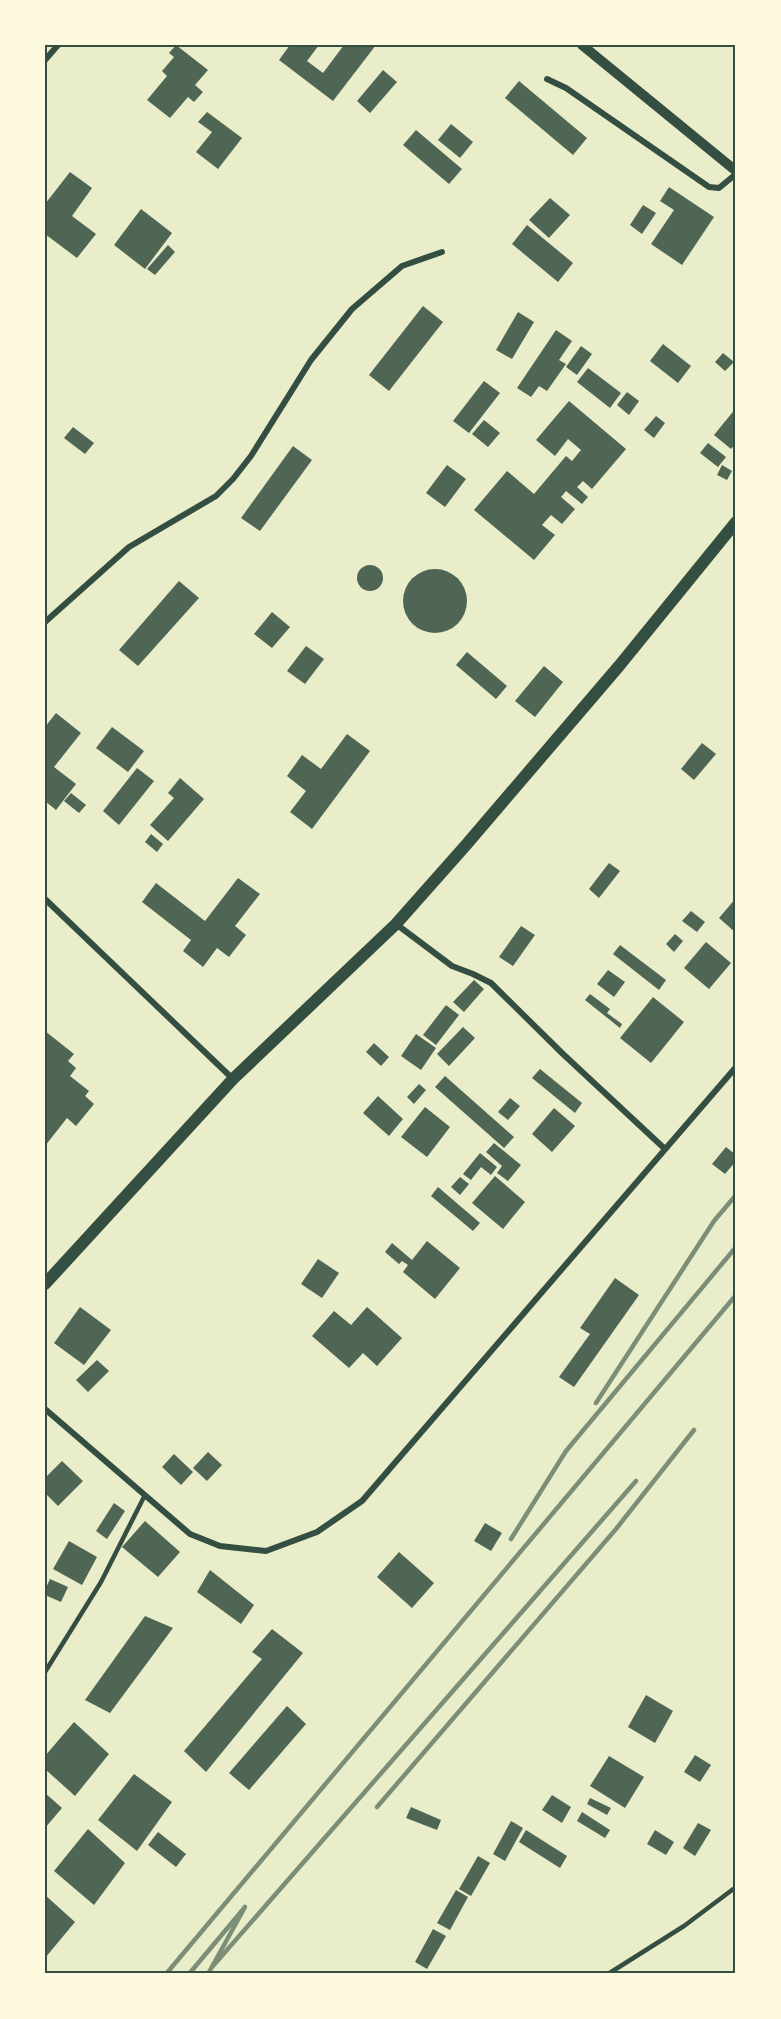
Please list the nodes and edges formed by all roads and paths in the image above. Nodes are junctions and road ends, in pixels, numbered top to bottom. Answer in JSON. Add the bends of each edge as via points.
{"nodes":[{"id":1,"x":58,"y":45,"type":"edge"},
{"id":2,"x":582,"y":45,"type":"edge"},
{"id":3,"x":45,"y":60,"type":"edge"},
{"id":4,"x":548,"y":79,"type":"dead end"},
{"id":5,"x":736,"y":173,"type":"edge"},
{"id":6,"x":442,"y":252,"type":"dead end"},
{"id":7,"x":736,"y":522,"type":"edge"},
{"id":8,"x":45,"y":622,"type":"edge"},
{"id":9,"x":45,"y":899,"type":"edge"},
{"id":10,"x":396,"y":924,"type":"junction"},
{"id":11,"x":736,"y":1067,"type":"edge"},
{"id":12,"x":233,"y":1079,"type":"junction"},
{"id":13,"x":665,"y":1149,"type":"junction"},
{"id":14,"x":45,"y":1284,"type":"edge"},
{"id":15,"x":45,"y":1409,"type":"edge"},
{"id":16,"x":145,"y":1495,"type":"junction"},
{"id":17,"x":45,"y":1672,"type":"edge"},
{"id":18,"x":736,"y":1887,"type":"edge"},
{"id":19,"x":608,"y":1974,"type":"edge"}],
"edges":[{"from":1,"to":3,"type":"street"},
{"from":2,"to":5,"type":"street"},
{"from":4,"to":5,"type":"street","via":[[710,187],[719,188]]},
{"from":6,"to":8,"type":"street","via":[[402,266],[352,309],[311,360],[251,456],[216,496],[129,547]]},
{"from":7,"to":10,"type":"main road","via":[[619,666]]},
{"from":9,"to":12,"type":"street"},
{"from":10,"to":12,"type":"main road"},
{"from":10,"to":13,"type":"street","via":[[452,966],[491,983]]},
{"from":11,"to":13,"type":"street"},
{"from":12,"to":14,"type":"main road"},
{"from":13,"to":16,"type":"street","via":[[362,1501],[316,1532],[266,1551],[220,1546],[190,1534]]},
{"from":15,"to":16,"type":"street"},
{"from":16,"to":17,"type":"lane","via":[[101,1582]]},
{"from":18,"to":19,"type":"lane","via":[[684,1926]]}]}
